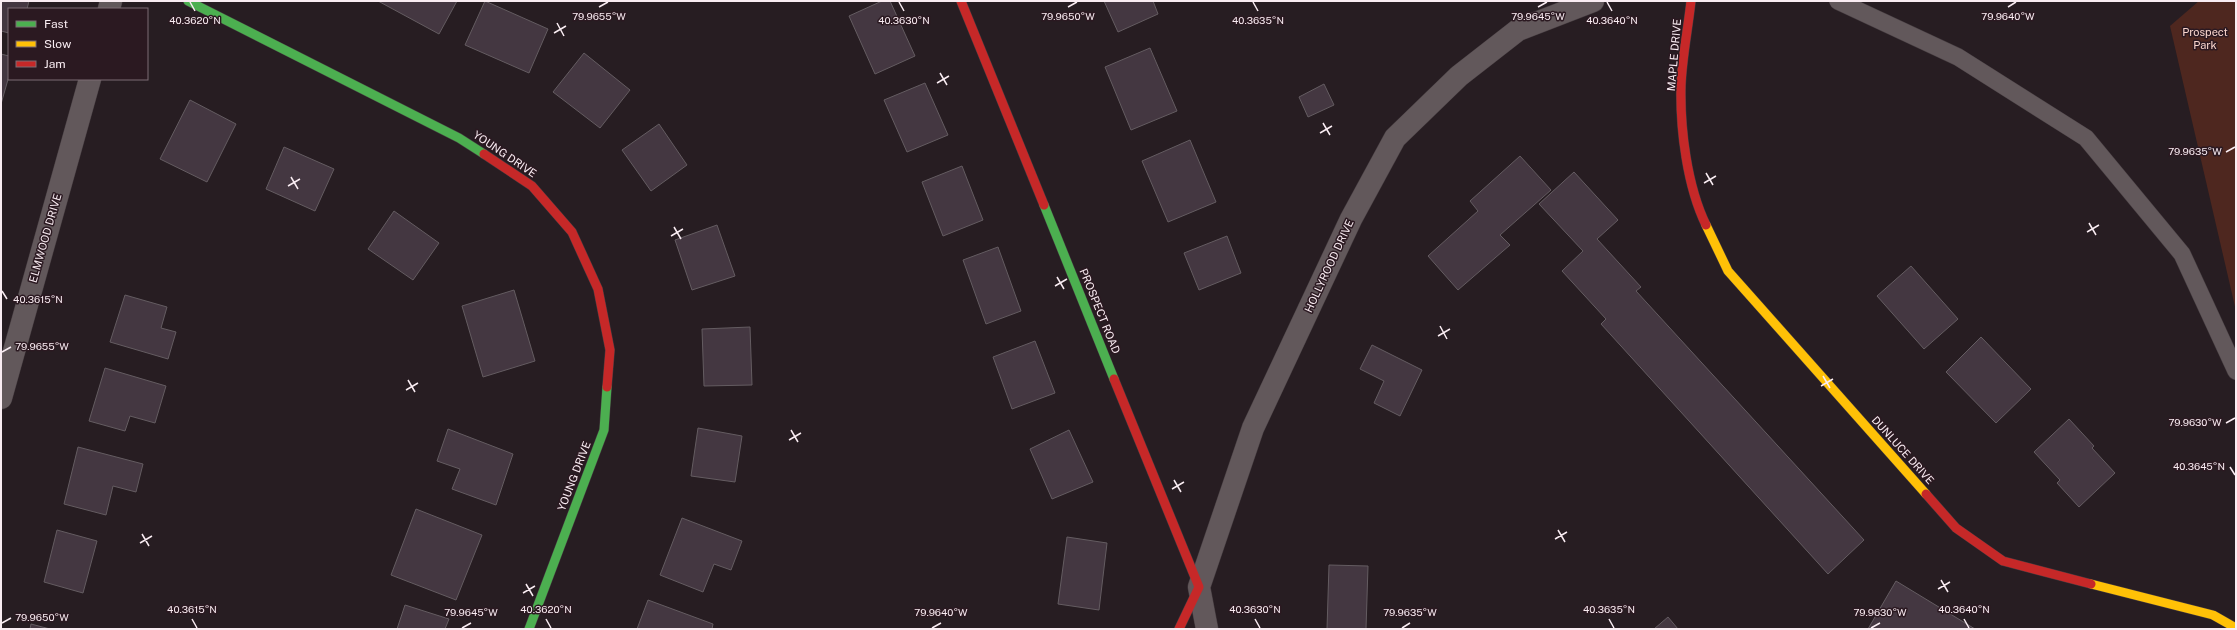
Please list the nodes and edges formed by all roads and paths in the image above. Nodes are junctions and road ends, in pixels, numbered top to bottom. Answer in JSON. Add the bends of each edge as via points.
{"nodes":[{"id":1,"x":188,"y":1,"type":"edge"},
{"id":2,"x":961,"y":1,"type":"edge"},
{"id":3,"x":1593,"y":1,"type":"edge"},
{"id":4,"x":1691,"y":1,"type":"edge"},
{"id":5,"x":1838,"y":1,"type":"edge"},
{"id":6,"x":90,"y":80,"type":"edge"},
{"id":7,"x":1683,"y":135,"type":"joint"},
{"id":8,"x":2236,"y":371,"type":"edge"},
{"id":9,"x":1,"y":398,"type":"edge"},
{"id":10,"x":1199,"y":586,"type":"junction"},
{"id":11,"x":2236,"y":628,"type":"edge"},
{"id":12,"x":529,"y":629,"type":"edge"},
{"id":13,"x":1179,"y":629,"type":"edge"},
{"id":14,"x":1207,"y":629,"type":"edge"}],
"edges":[{"from":1,"to":12,"type":"street","name":"YOUNG DRIVE","via":[[459,138],[532,186],[572,232],[598,289],[610,350],[604,430]]},
{"from":2,"to":10,"type":"street","name":"PROSPECT ROAD"},
{"from":3,"to":10,"type":"street","name":"HOLLYROOD DRIVE","via":[[1518,30],[1459,76],[1395,138],[1351,219],[1253,428]]},
{"from":4,"to":7,"type":"street","name":"MAPLE DRIVE","via":[[1681,86]]},
{"from":5,"to":8,"type":"lane","via":[[1958,57],[2086,138],[2182,254]]},
{"from":6,"to":9,"type":"street","name":"ELMWOOD DRIVE"},
{"from":7,"to":11,"type":"street","name":"DUNLUCE DRIVE","via":[[1698,207],[1728,270],[1956,528],[2003,561],[2213,615]]},
{"from":10,"to":13,"type":"street"},
{"from":10,"to":14,"type":"street","name":"HOLLYROOD DRIVE"}]}
